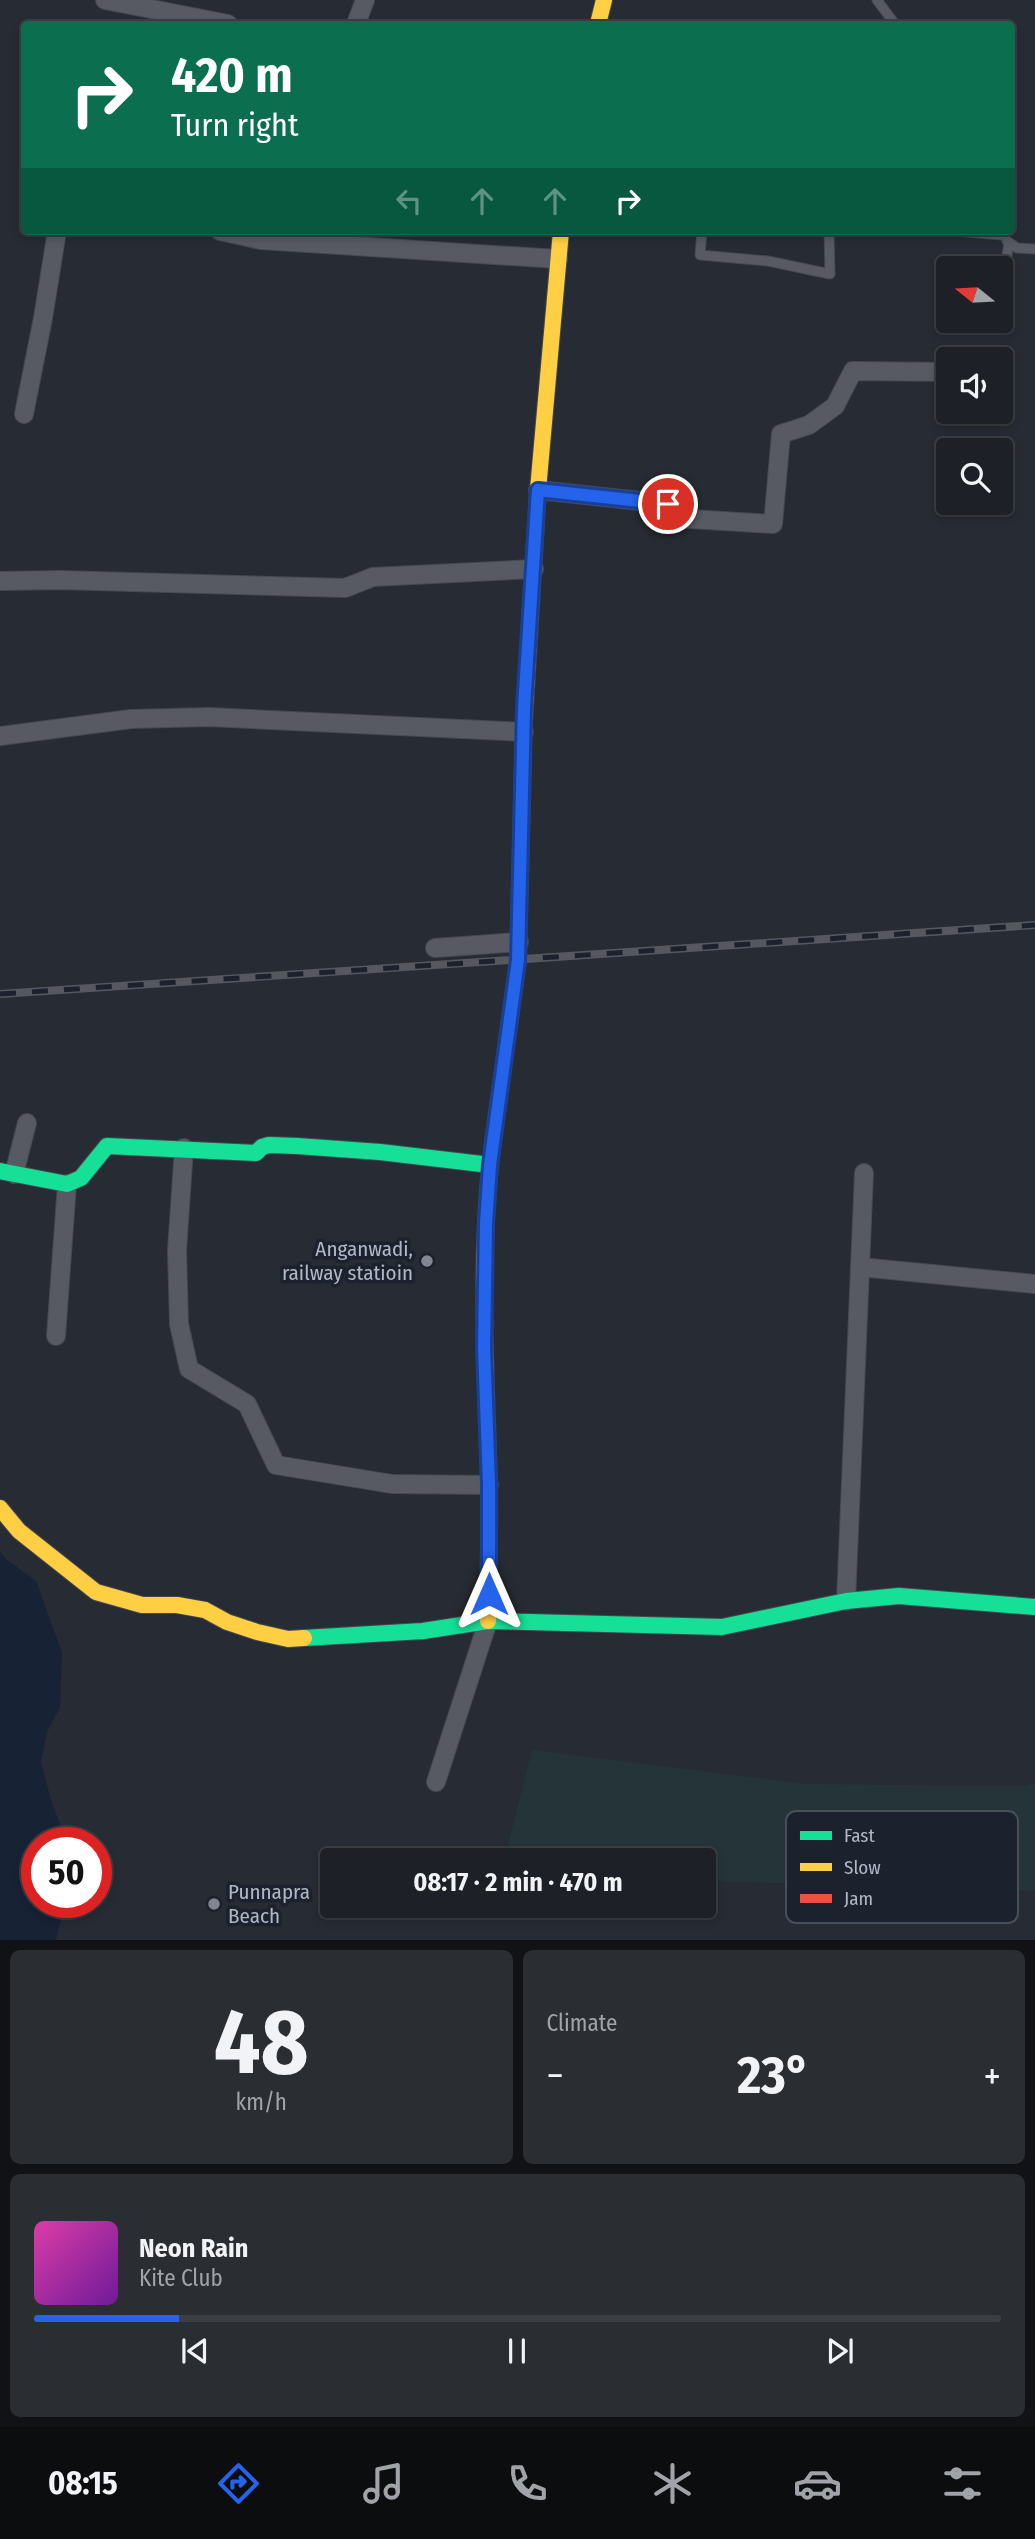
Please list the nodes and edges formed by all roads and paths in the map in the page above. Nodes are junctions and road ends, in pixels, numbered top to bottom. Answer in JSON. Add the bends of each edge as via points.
{"nodes":[{"id":1,"x":105,"y":0,"type":"edge"},
{"id":2,"x":365,"y":0,"type":"edge"},
{"id":3,"x":604,"y":0,"type":"edge"},
{"id":4,"x":877,"y":0,"type":"edge"},
{"id":5,"x":186,"y":8,"type":"edge"},
{"id":6,"x":220,"y":21,"type":"edge"},
{"id":7,"x":357,"y":21,"type":"edge"},
{"id":8,"x":599,"y":21,"type":"edge"},
{"id":9,"x":893,"y":21,"type":"edge"},
{"id":10,"x":56,"y":235,"type":"edge"},
{"id":11,"x":238,"y":235,"type":"edge"},
{"id":12,"x":561,"y":235,"type":"edge"},
{"id":13,"x":702,"y":235,"type":"edge"},
{"id":14,"x":830,"y":235,"type":"edge"},
{"id":15,"x":1003,"y":235,"type":"edge"},
{"id":16,"x":1009,"y":243,"type":"junction"},
{"id":17,"x":1035,"y":249,"type":"edge"},
{"id":18,"x":1007,"y":256,"type":"edge"},
{"id":19,"x":558,"y":259,"type":"junction"},
{"id":20,"x":936,"y":372,"type":"edge"},
{"id":21,"x":24,"y":414,"type":"dead end"},
{"id":22,"x":538,"y":490,"type":"junction"},
{"id":23,"x":534,"y":569,"type":"junction"},
{"id":24,"x":0,"y":581,"type":"edge"},
{"id":25,"x":524,"y":732,"type":"junction"},
{"id":26,"x":0,"y":736,"type":"edge"},
{"id":27,"x":519,"y":942,"type":"junction"},
{"id":28,"x":435,"y":948,"type":"dead end"},
{"id":29,"x":27,"y":1123,"type":"dead end"},
{"id":30,"x":184,"y":1148,"type":"junction"},
{"id":31,"x":490,"y":1165,"type":"junction"},
{"id":32,"x":7,"y":1172,"type":"edge"},
{"id":33,"x":864,"y":1173,"type":"dead end"},
{"id":34,"x":67,"y":1184,"type":"junction"},
{"id":35,"x":860,"y":1267,"type":"junction"},
{"id":36,"x":1035,"y":1284,"type":"edge"},
{"id":37,"x":55,"y":1336,"type":"dead end"},
{"id":38,"x":489,"y":1485,"type":"junction"},
{"id":39,"x":0,"y":1508,"type":"edge"},
{"id":40,"x":846,"y":1601,"type":"junction"},
{"id":41,"x":1035,"y":1607,"type":"edge"},
{"id":42,"x":488,"y":1621,"type":"junction"},
{"id":43,"x":436,"y":1782,"type":"dead end"}],
"edges":[{"from":1,"to":5,"type":"street"},
{"from":2,"to":7,"type":"street"},
{"from":3,"to":8,"type":"main road"},
{"from":4,"to":9,"type":"lane"},
{"from":5,"to":6,"type":"street"},
{"from":10,"to":21,"type":"street"},
{"from":11,"to":19,"type":"street"},
{"from":12,"to":19,"type":"main road"},
{"from":13,"to":14,"type":"lane","via":[[700,254],[830,274]]},
{"from":15,"to":16,"type":"lane"},
{"from":16,"to":17,"type":"lane"},
{"from":16,"to":18,"type":"lane"},
{"from":19,"to":22,"type":"main road"},
{"from":20,"to":22,"type":"street","via":[[853,371],[835,406],[809,425],[781,434],[773,524],[674,517],[668,504]]},
{"from":22,"to":23,"type":"main road"},
{"from":23,"to":24,"type":"street","via":[[373,577],[345,588]]},
{"from":23,"to":25,"type":"main road"},
{"from":25,"to":26,"type":"street","via":[[209,718],[131,719]]},
{"from":25,"to":27,"type":"main road"},
{"from":27,"to":28,"type":"street"},
{"from":27,"to":31,"type":"main road"},
{"from":29,"to":32,"type":"street"},
{"from":30,"to":31,"type":"main road","via":[[256,1153],[269,1145],[333,1147]]},
{"from":30,"to":34,"type":"main road","via":[[107,1146],[81,1178]]},
{"from":30,"to":38,"type":"street","via":[[177,1250],[179,1324],[189,1369],[247,1404],[276,1465],[392,1484]]},
{"from":31,"to":38,"type":"main road","via":[[484,1347]]},
{"from":32,"to":34,"type":"main road"},
{"from":33,"to":35,"type":"street"},
{"from":34,"to":37,"type":"street"},
{"from":35,"to":36,"type":"street"},
{"from":35,"to":40,"type":"street"},
{"from":38,"to":42,"type":"main road"},
{"from":39,"to":42,"type":"main road","via":[[19,1531],[96,1592],[142,1605],[205,1610],[257,1632],[288,1639],[423,1631]]},
{"from":40,"to":41,"type":"main road","via":[[899,1596]]},
{"from":40,"to":42,"type":"main road","via":[[722,1627]]},
{"from":42,"to":43,"type":"street"}]}
